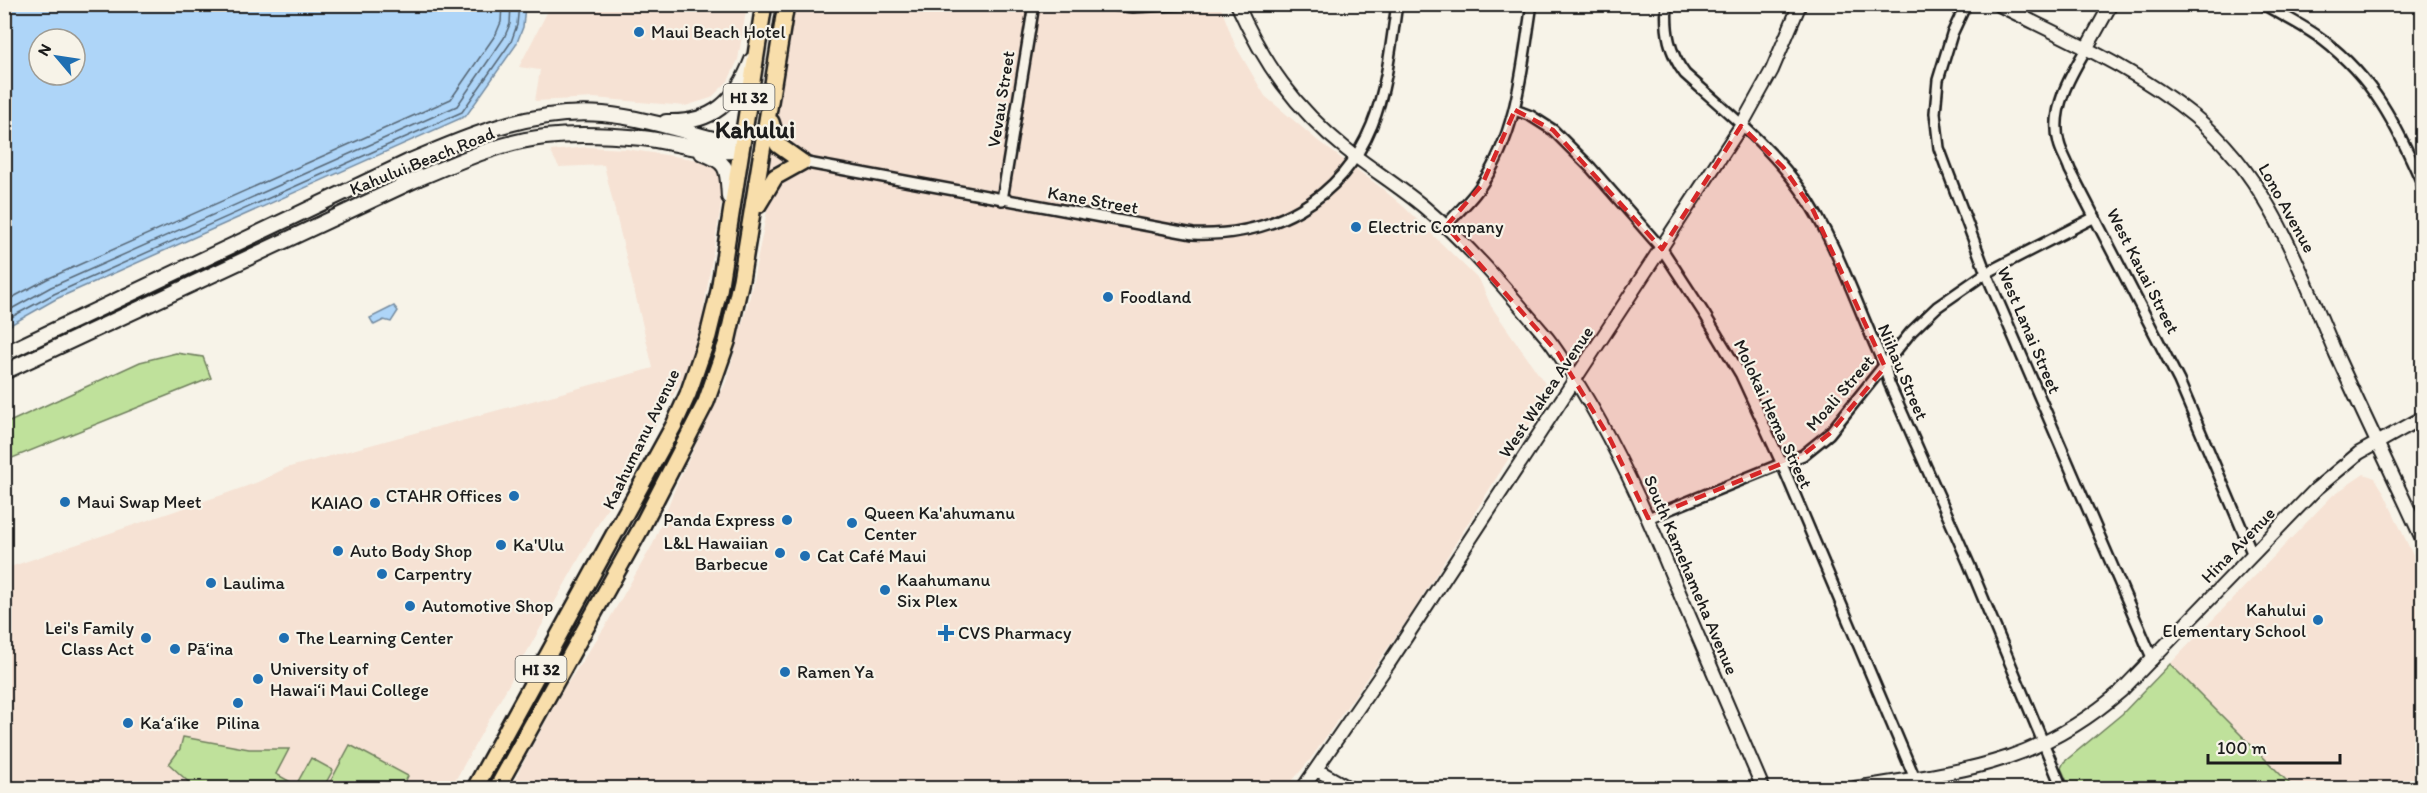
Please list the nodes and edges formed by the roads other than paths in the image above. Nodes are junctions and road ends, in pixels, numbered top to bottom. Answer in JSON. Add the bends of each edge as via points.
{"nodes":[{"id":1,"x":764,"y":4,"type":"edge"},
{"id":2,"x":786,"y":4,"type":"edge"},
{"id":3,"x":1034,"y":4,"type":"edge"},
{"id":4,"x":1104,"y":4,"type":"edge"},
{"id":5,"x":1190,"y":4,"type":"edge"},
{"id":6,"x":1237,"y":4,"type":"edge"},
{"id":7,"x":1397,"y":4,"type":"edge"},
{"id":8,"x":1532,"y":4,"type":"edge"},
{"id":9,"x":1667,"y":4,"type":"edge"},
{"id":10,"x":1800,"y":4,"type":"edge"},
{"id":11,"x":1966,"y":4,"type":"edge"},
{"id":12,"x":1997,"y":4,"type":"edge"},
{"id":13,"x":2111,"y":4,"type":"edge"},
{"id":14,"x":2263,"y":4,"type":"edge"},
{"id":15,"x":758,"y":44,"type":"junction"},
{"id":16,"x":2086,"y":49,"type":"junction"},
{"id":17,"x":1515,"y":110,"type":"junction"},
{"id":18,"x":769,"y":112,"type":"junction"},
{"id":19,"x":556,"y":114,"type":"junction"},
{"id":20,"x":632,"y":119,"type":"junction"},
{"id":21,"x":1741,"y":126,"type":"junction"},
{"id":22,"x":558,"y":136,"type":"junction"},
{"id":23,"x":675,"y":143,"type":"junction"},
{"id":24,"x":741,"y":149,"type":"junction"},
{"id":25,"x":762,"y":154,"type":"junction"},
{"id":26,"x":1356,"y":157,"type":"junction"},
{"id":27,"x":802,"y":162,"type":"junction"},
{"id":28,"x":2422,"y":183,"type":"edge"},
{"id":29,"x":1002,"y":200,"type":"junction"},
{"id":30,"x":731,"y":209,"type":"junction"},
{"id":31,"x":752,"y":217,"type":"junction"},
{"id":32,"x":2095,"y":217,"type":"junction"},
{"id":33,"x":1446,"y":226,"type":"junction"},
{"id":34,"x":1662,"y":249,"type":"junction"},
{"id":35,"x":200,"y":262,"type":"junction"},
{"id":36,"x":1986,"y":273,"type":"junction"},
{"id":37,"x":204,"y":278,"type":"junction"},
{"id":38,"x":4,"y":354,"type":"edge"},
{"id":39,"x":1885,"y":367,"type":"junction"},
{"id":40,"x":4,"y":372,"type":"edge"},
{"id":41,"x":1575,"y":380,"type":"junction"},
{"id":42,"x":2422,"y":418,"type":"edge"},
{"id":43,"x":2377,"y":442,"type":"junction"},
{"id":44,"x":1781,"y":462,"type":"junction"},
{"id":45,"x":1648,"y":518,"type":"junction"},
{"id":46,"x":2422,"y":538,"type":"edge"},
{"id":47,"x":607,"y":549,"type":"junction"},
{"id":48,"x":2253,"y":555,"type":"junction"},
{"id":49,"x":625,"y":558,"type":"junction"},
{"id":50,"x":2153,"y":660,"type":"junction"},
{"id":51,"x":2044,"y":744,"type":"junction"},
{"id":52,"x":1317,"y":770,"type":"junction"},
{"id":53,"x":1916,"y":784,"type":"edge"},
{"id":54,"x":475,"y":789,"type":"edge"},
{"id":55,"x":497,"y":789,"type":"edge"},
{"id":56,"x":1303,"y":789,"type":"edge"},
{"id":57,"x":1349,"y":789,"type":"edge"},
{"id":58,"x":1763,"y":789,"type":"edge"},
{"id":59,"x":1856,"y":789,"type":"edge"},
{"id":60,"x":2062,"y":789,"type":"edge"}],
"edges":[{"from":1,"to":15,"type":"main road","name":"Kaahumanu Avenue","number":"HI 32"},
{"from":2,"to":18,"type":"main road","number":"HI 32"},
{"from":3,"to":29,"type":"street","name":"Vevau Street"},
{"from":4,"to":5,"type":"street"},
{"from":6,"to":26,"type":"street","name":"South Kamehameha Avenue","via":[[1260,52],[1295,102]]},
{"from":7,"to":26,"type":"street","name":"Kane Street","via":[[1379,105]]},
{"from":8,"to":17,"type":"street"},
{"from":9,"to":21,"type":"street","name":"Niihau Street","via":[[1666,37],[1677,64]]},
{"from":10,"to":21,"type":"street","name":"West Wakea Avenue","via":[[1772,70]]},
{"from":11,"to":36,"type":"street","name":"West Lanai Street","via":[[1938,80],[1936,129],[1939,148]]},
{"from":12,"to":16,"type":"street","name":"Lono Avenue"},
{"from":13,"to":16,"type":"street","name":"West Kauai Street"},
{"from":14,"to":28,"type":"street","via":[[2321,39],[2364,77],[2402,137]]},
{"from":15,"to":20,"type":"main road","via":[[741,85],[716,111],[680,123]]},
{"from":15,"to":24,"type":"main road","name":"Kaahumanu Avenue","number":"HI 32"},
{"from":16,"to":32,"type":"street","name":"West Kauai Street","via":[[2058,108],[2057,123],[2059,143]]},
{"from":16,"to":43,"type":"street","name":"Lono Avenue","via":[[2144,80],[2186,109],[2247,171],[2286,238]]},
{"from":17,"to":33,"type":"street","via":[[1482,184]]},
{"from":17,"to":34,"type":"street","name":"Molokai Hema Street","via":[[1552,130]]},
{"from":18,"to":25,"type":"main road","number":"HI 32"},
{"from":18,"to":27,"type":"main road","via":[[778,145]]},
{"from":19,"to":20,"type":"main road","name":"Kahului Beach Road","via":[[604,114]]},
{"from":19,"to":22,"type":"main road"},
{"from":19,"to":35,"type":"main road","name":"Kahului Beach Road","via":[[515,121],[462,138]]},
{"from":20,"to":24,"type":"main road","name":"Kahului Beach Road"},
{"from":21,"to":34,"type":"street","name":"West Wakea Avenue"},
{"from":21,"to":39,"type":"street","name":"Niihau Street","via":[[1783,167],[1813,210]]},
{"from":22,"to":23,"type":"main road","name":"Kahului Beach Road","via":[[605,135]]},
{"from":22,"to":37,"type":"main road","name":"Kahului Beach Road","via":[[518,142],[467,158]]},
{"from":23,"to":24,"type":"main road","name":"Kahului Beach Road","via":[[726,152]]},
{"from":23,"to":30,"type":"main road","via":[[714,157],[724,165],[729,177]]},
{"from":24,"to":25,"type":"main road"},
{"from":24,"to":30,"type":"main road","name":"Kaahumanu Avenue","number":"HI 32"},
{"from":25,"to":27,"type":"main road"},
{"from":25,"to":31,"type":"main road","number":"HI 32"},
{"from":26,"to":29,"type":"street","name":"Kane Street","via":[[1300,211],[1274,223],[1234,233],[1171,231]]},
{"from":26,"to":33,"type":"street","name":"South Kamehameha Avenue"},
{"from":27,"to":29,"type":"street","name":"Kane Street"},
{"from":27,"to":31,"type":"main road","via":[[775,177]]},
{"from":30,"to":47,"type":"main road","name":"Kaahumanu Avenue","number":"HI 32","via":[[716,302],[688,394]]},
{"from":31,"to":49,"type":"main road","number":"HI 32","via":[[727,342],[706,402]]},
{"from":32,"to":36,"type":"street","name":"Moali Street"},
{"from":32,"to":48,"type":"street","name":"West Kauai Street","via":[[2179,381]]},
{"from":33,"to":41,"type":"street","name":"South Kamehameha Avenue","via":[[1545,335]]},
{"from":34,"to":41,"type":"street","name":"West Wakea Avenue"},
{"from":34,"to":44,"type":"street","name":"Molokai Hema Street","via":[[1741,375]]},
{"from":35,"to":37,"type":"main road"},
{"from":35,"to":38,"type":"main road","name":"Kahului Beach Road"},
{"from":36,"to":39,"type":"street","name":"Moali Street","via":[[1937,307],[1911,332]]},
{"from":36,"to":50,"type":"street","name":"West Lanai Street"},
{"from":37,"to":40,"type":"main road","name":"Kahului Beach Road"},
{"from":39,"to":44,"type":"street","name":"Moali Street","via":[[1820,442],[1803,455]]},
{"from":39,"to":51,"type":"street","name":"Niihau Street"},
{"from":41,"to":45,"type":"street","name":"South Kamehameha Avenue","via":[[1610,439]]},
{"from":41,"to":52,"type":"street","name":"West Wakea Avenue"},
{"from":42,"to":43,"type":"street","name":"Hina Avenue"},
{"from":43,"to":46,"type":"street","name":"Lono Avenue"},
{"from":43,"to":48,"type":"street","name":"Hina Avenue","via":[[2316,489]]},
{"from":44,"to":45,"type":"street","name":"Moali Street"},
{"from":44,"to":53,"type":"street","name":"Molokai Hema Street"},
{"from":45,"to":58,"type":"street","name":"South Kamehameha Avenue"},
{"from":47,"to":49,"type":"main road"},
{"from":47,"to":54,"type":"main road","name":"Kaahumanu Avenue","number":"HI 32"},
{"from":48,"to":50,"type":"street","name":"Hina Avenue"},
{"from":49,"to":55,"type":"main road","number":"HI 32"},
{"from":50,"to":51,"type":"street","name":"Hina Avenue","via":[[2095,714]]},
{"from":51,"to":53,"type":"street","name":"Hina Avenue","via":[[1997,762]]},
{"from":51,"to":60,"type":"street","name":"Niihau Street"},
{"from":52,"to":56,"type":"street","name":"West Wakea Avenue"},
{"from":52,"to":57,"type":"street"},
{"from":53,"to":59,"type":"street","name":"Hina Avenue"}]}
